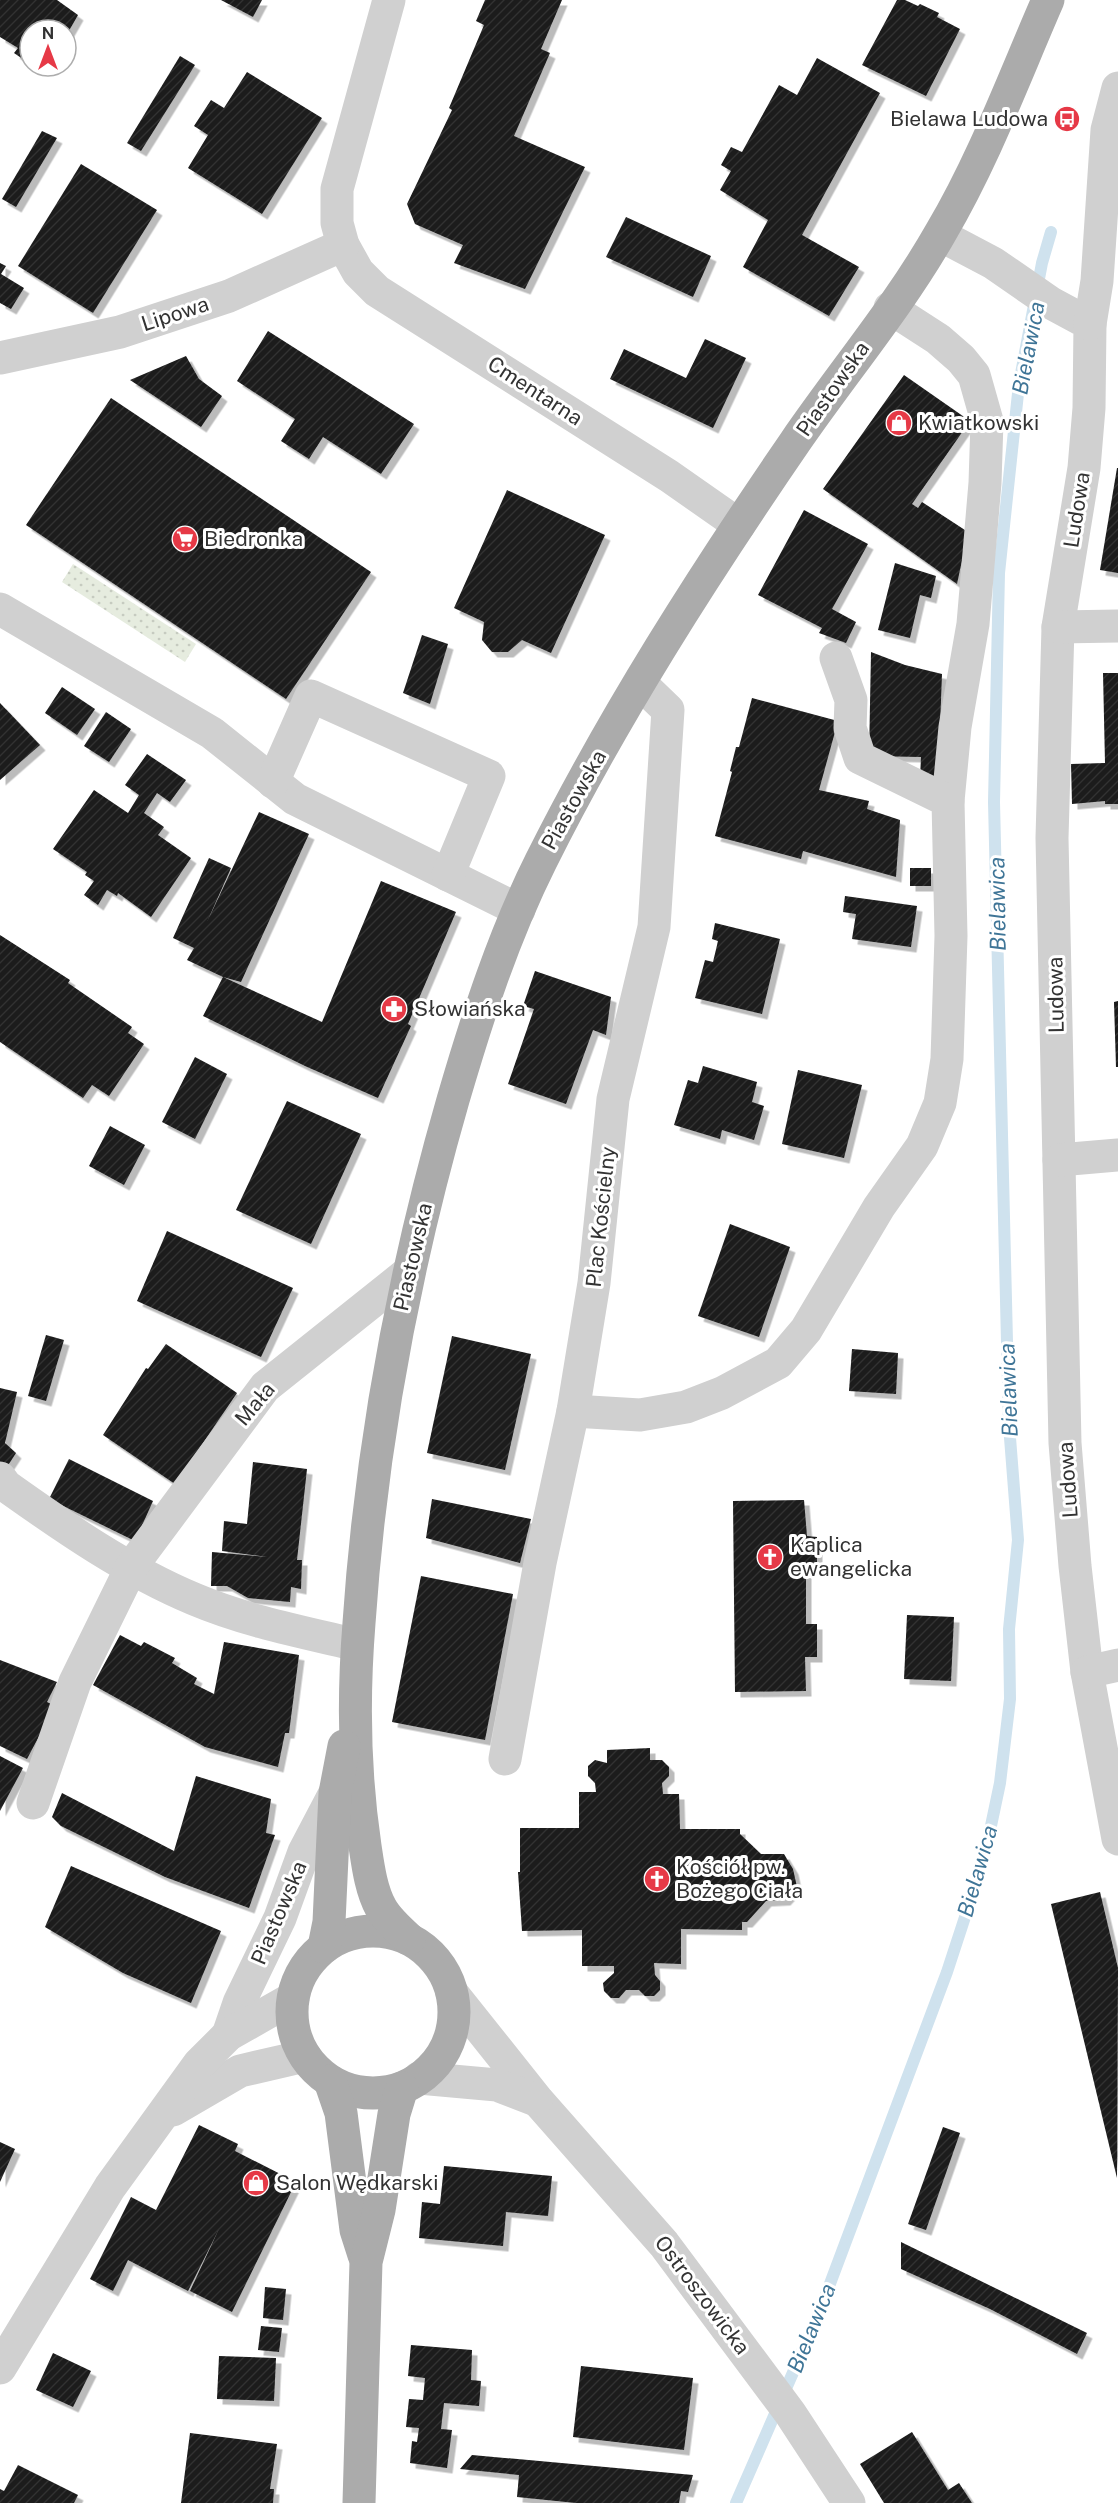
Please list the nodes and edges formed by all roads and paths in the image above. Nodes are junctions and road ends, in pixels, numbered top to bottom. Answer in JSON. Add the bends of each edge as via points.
{"nodes":[{"id":1,"x":389,"y":0,"type":"edge"},
{"id":2,"x":1048,"y":0,"type":"edge"},
{"id":3,"x":1118,"y":88,"type":"edge"},
{"id":4,"x":940,"y":235,"type":"junction"},
{"id":5,"x":343,"y":245,"type":"junction"},
{"id":6,"x":890,"y":308,"type":"junction"},
{"id":7,"x":1090,"y":324,"type":"junction"},
{"id":8,"x":0,"y":358,"type":"edge"},
{"id":9,"x":740,"y":525,"type":"junction"},
{"id":10,"x":0,"y":609,"type":"edge"},
{"id":11,"x":1118,"y":626,"type":"edge"},
{"id":12,"x":1058,"y":627,"type":"junction"},
{"id":13,"x":836,"y":658,"type":"dead end"},
{"id":14,"x":640,"y":684,"type":"junction"},
{"id":15,"x":273,"y":782,"type":"junction"},
{"id":16,"x":948,"y":801,"type":"junction"},
{"id":17,"x":448,"y":874,"type":"junction"},
{"id":18,"x":519,"y":910,"type":"junction"},
{"id":19,"x":1118,"y":1155,"type":"edge"},
{"id":20,"x":1059,"y":1160,"type":"junction"},
{"id":21,"x":409,"y":1272,"type":"junction"},
{"id":22,"x":573,"y":1411,"type":"junction"},
{"id":23,"x":0,"y":1478,"type":"edge"},
{"id":24,"x":132,"y":1566,"type":"junction"},
{"id":25,"x":357,"y":1645,"type":"junction"},
{"id":26,"x":1103,"y":1669,"type":"edge"},
{"id":27,"x":354,"y":1698,"type":"junction"},
{"id":28,"x":505,"y":1759,"type":"dead end"},
{"id":29,"x":335,"y":1792,"type":"junction"},
{"id":30,"x":33,"y":1803,"type":"dead end"},
{"id":31,"x":1118,"y":1839,"type":"edge"},
{"id":32,"x":409,"y":1939,"type":"junction"},
{"id":33,"x":324,"y":1947,"type":"junction"},
{"id":34,"x":452,"y":1994,"type":"junction"},
{"id":35,"x":293,"y":1998,"type":"junction"},
{"id":36,"x":228,"y":2035,"type":"junction"},
{"id":37,"x":305,"y":2056,"type":"junction"},
{"id":38,"x":330,"y":2081,"type":"junction"},
{"id":39,"x":411,"y":2083,"type":"junction"},
{"id":40,"x":538,"y":2101,"type":"junction"},
{"id":41,"x":163,"y":2115,"type":"junction"},
{"id":42,"x":366,"y":2262,"type":"junction"},
{"id":43,"x":0,"y":2368,"type":"edge"},
{"id":44,"x":359,"y":2503,"type":"edge"},
{"id":45,"x":849,"y":2503,"type":"edge"}],
"edges":[{"from":1,"to":5,"type":"street","name":"Cmentarna","via":[[337,189],[337,223]]},
{"from":2,"to":4,"type":"main road","name":"Piastowska","via":[[979,158]]},
{"from":3,"to":7,"type":"street","name":"Ludowa","via":[[1107,130],[1097,281]]},
{"from":4,"to":6,"type":"main road","name":"Piastowska"},
{"from":4,"to":7,"type":"street"},
{"from":5,"to":8,"type":"street","name":"Lipowa","via":[[229,296],[120,332]]},
{"from":5,"to":9,"type":"street","name":"Cmentarna","via":[[358,272],[377,291]]},
{"from":6,"to":9,"type":"main road","name":"Piastowska"},
{"from":6,"to":16,"type":"street","via":[[961,359],[974,375],[987,422],[973,624],[955,727]]},
{"from":7,"to":12,"type":"street","name":"Ludowa","via":[[1084,468]]},
{"from":9,"to":14,"type":"main road","name":"Piastowska"},
{"from":10,"to":15,"type":"street","via":[[212,733]]},
{"from":11,"to":12,"type":"street"},
{"from":12,"to":20,"type":"street","name":"Ludowa","via":[[1052,838]]},
{"from":13,"to":16,"type":"street","via":[[851,700],[850,728],[860,758]]},
{"from":14,"to":18,"type":"main road","name":"Piastowska","via":[[548,847]]},
{"from":14,"to":22,"type":"street","name":"Plac Kościelny","via":[[668,710],[654,927],[613,1099],[594,1283]]},
{"from":15,"to":17,"type":"street","via":[[295,799]]},
{"from":15,"to":17,"type":"street","via":[[311,696],[489,776]]},
{"from":16,"to":22,"type":"street","via":[[951,936],[947,1059],[940,1103],[922,1146],[879,1208],[806,1330],[778,1363],[686,1407],[640,1415]]},
{"from":17,"to":18,"type":"street"},
{"from":18,"to":21,"type":"main road","name":"Piastowska","via":[[468,1050],[438,1151]]},
{"from":19,"to":20,"type":"street"},
{"from":20,"to":26,"type":"street","name":"Ludowa","via":[[1065,1443],[1075,1566]]},
{"from":21,"to":24,"type":"street","name":"Mała","via":[[265,1387]]},
{"from":21,"to":25,"type":"main road","name":"Piastowska","via":[[396,1332],[371,1502]]},
{"from":22,"to":28,"type":"street","name":"Plac Kościelny","via":[[540,1563]]},
{"from":23,"to":24,"type":"street","via":[[70,1532]]},
{"from":24,"to":25,"type":"street","via":[[193,1599],[264,1623]]},
{"from":24,"to":30,"type":"street","name":"Mała","via":[[75,1682]]},
{"from":25,"to":27,"type":"main road","name":"Piastowska"},
{"from":26,"to":31,"type":"street","name":"Ludowa"},
{"from":27,"to":29,"type":"main road","name":"Piastowska"},
{"from":27,"to":32,"type":"main road","name":"Piastowska","via":[[359,1807],[368,1866],[382,1911]]},
{"from":29,"to":33,"type":"main road","name":"Piastowska","via":[[329,1922]]},
{"from":29,"to":36,"type":"street","name":"Piastowska","via":[[304,1852],[280,1918],[239,2002]]},
{"from":32,"to":33,"type":"main road","via":[[387,1932],[365,1932],[344,1936]]},
{"from":32,"to":34,"type":"main road","via":[[434,1959]]},
{"from":33,"to":35,"type":"main road","via":[[299,1978]]},
{"from":34,"to":39,"type":"main road","via":[[454,2018],[449,2041],[437,2062]]},
{"from":34,"to":40,"type":"street","name":"Ostroszowicka"},
{"from":35,"to":36,"type":"street"},
{"from":35,"to":37,"type":"main road","via":[[293,2028]]},
{"from":36,"to":41,"type":"street","via":[[200,2064]]},
{"from":37,"to":38,"type":"main road"},
{"from":37,"to":41,"type":"street","via":[[240,2071]]},
{"from":38,"to":39,"type":"main road","via":[[353,2091],[378,2093]]},
{"from":38,"to":42,"type":"main road","via":[[341,2113],[356,2230]]},
{"from":39,"to":40,"type":"street","name":"Ostroszowicka","via":[[497,2085]]},
{"from":39,"to":42,"type":"main road","via":[[394,2114],[379,2211]]},
{"from":40,"to":45,"type":"street","name":"Ostroszowicka","via":[[664,2244],[790,2414]]},
{"from":41,"to":43,"type":"street","via":[[110,2187]]},
{"from":42,"to":44,"type":"main road"}]}
